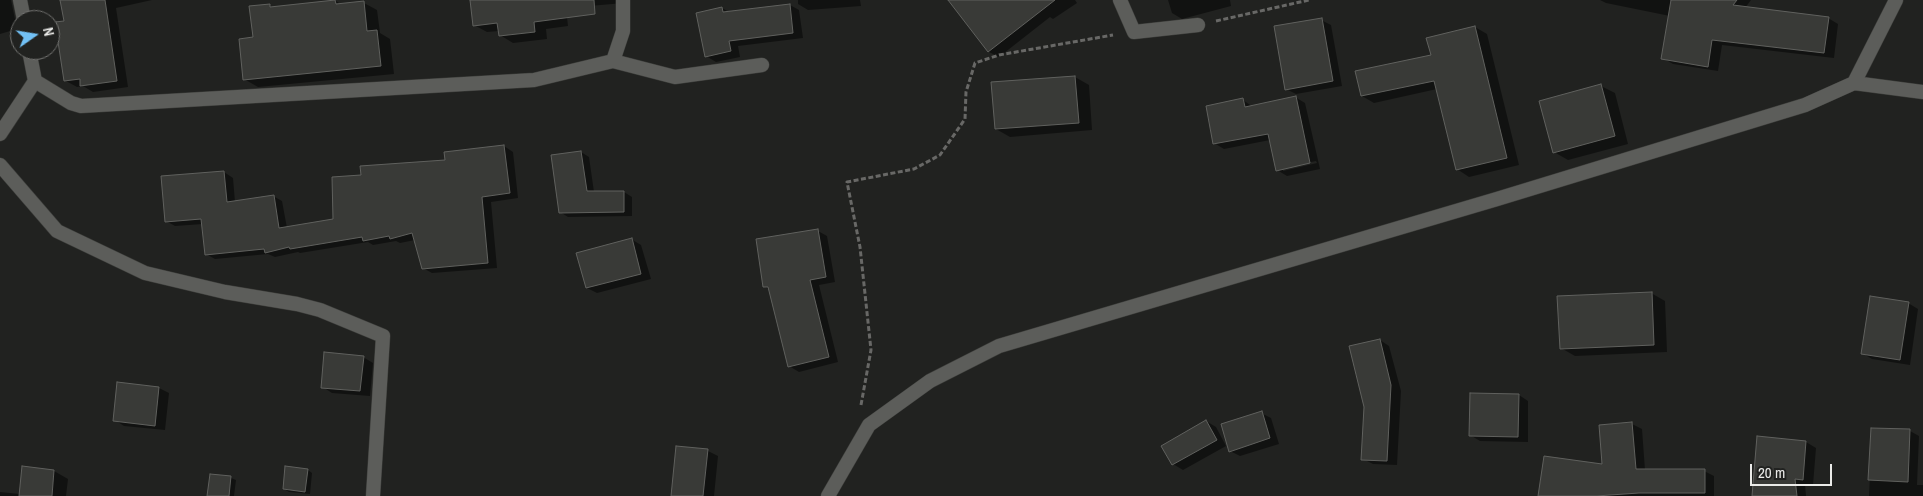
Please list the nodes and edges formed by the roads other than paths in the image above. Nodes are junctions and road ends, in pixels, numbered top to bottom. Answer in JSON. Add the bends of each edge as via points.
{"nodes":[{"id":1,"x":623,"y":0,"type":"edge"},
{"id":2,"x":1120,"y":0,"type":"edge"},
{"id":3,"x":1896,"y":0,"type":"edge"},
{"id":4,"x":1198,"y":25,"type":"road end"},
{"id":5,"x":31,"y":60,"type":"edge"},
{"id":6,"x":613,"y":61,"type":"junction"},
{"id":7,"x":762,"y":65,"type":"dead end"},
{"id":8,"x":35,"y":81,"type":"junction"},
{"id":9,"x":1854,"y":83,"type":"junction"},
{"id":10,"x":1923,"y":92,"type":"edge"},
{"id":11,"x":0,"y":134,"type":"edge"},
{"id":12,"x":0,"y":165,"type":"edge"},
{"id":13,"x":373,"y":496,"type":"edge"},
{"id":14,"x":828,"y":496,"type":"edge"}],
"edges":[{"from":1,"to":6,"type":"street","via":[[623,31]]},
{"from":2,"to":4,"type":"street","via":[[1134,32]]},
{"from":3,"to":9,"type":"street"},
{"from":5,"to":8,"type":"street"},
{"from":6,"to":7,"type":"street","via":[[675,77]]},
{"from":6,"to":8,"type":"street","via":[[515,82],[81,106]]},
{"from":8,"to":11,"type":"street"},
{"from":9,"to":10,"type":"street"},
{"from":9,"to":14,"type":"street","via":[[1805,105],[999,346],[930,381],[868,425]]},
{"from":12,"to":13,"type":"street","via":[[57,231],[145,273],[320,310],[383,336]]}]}
